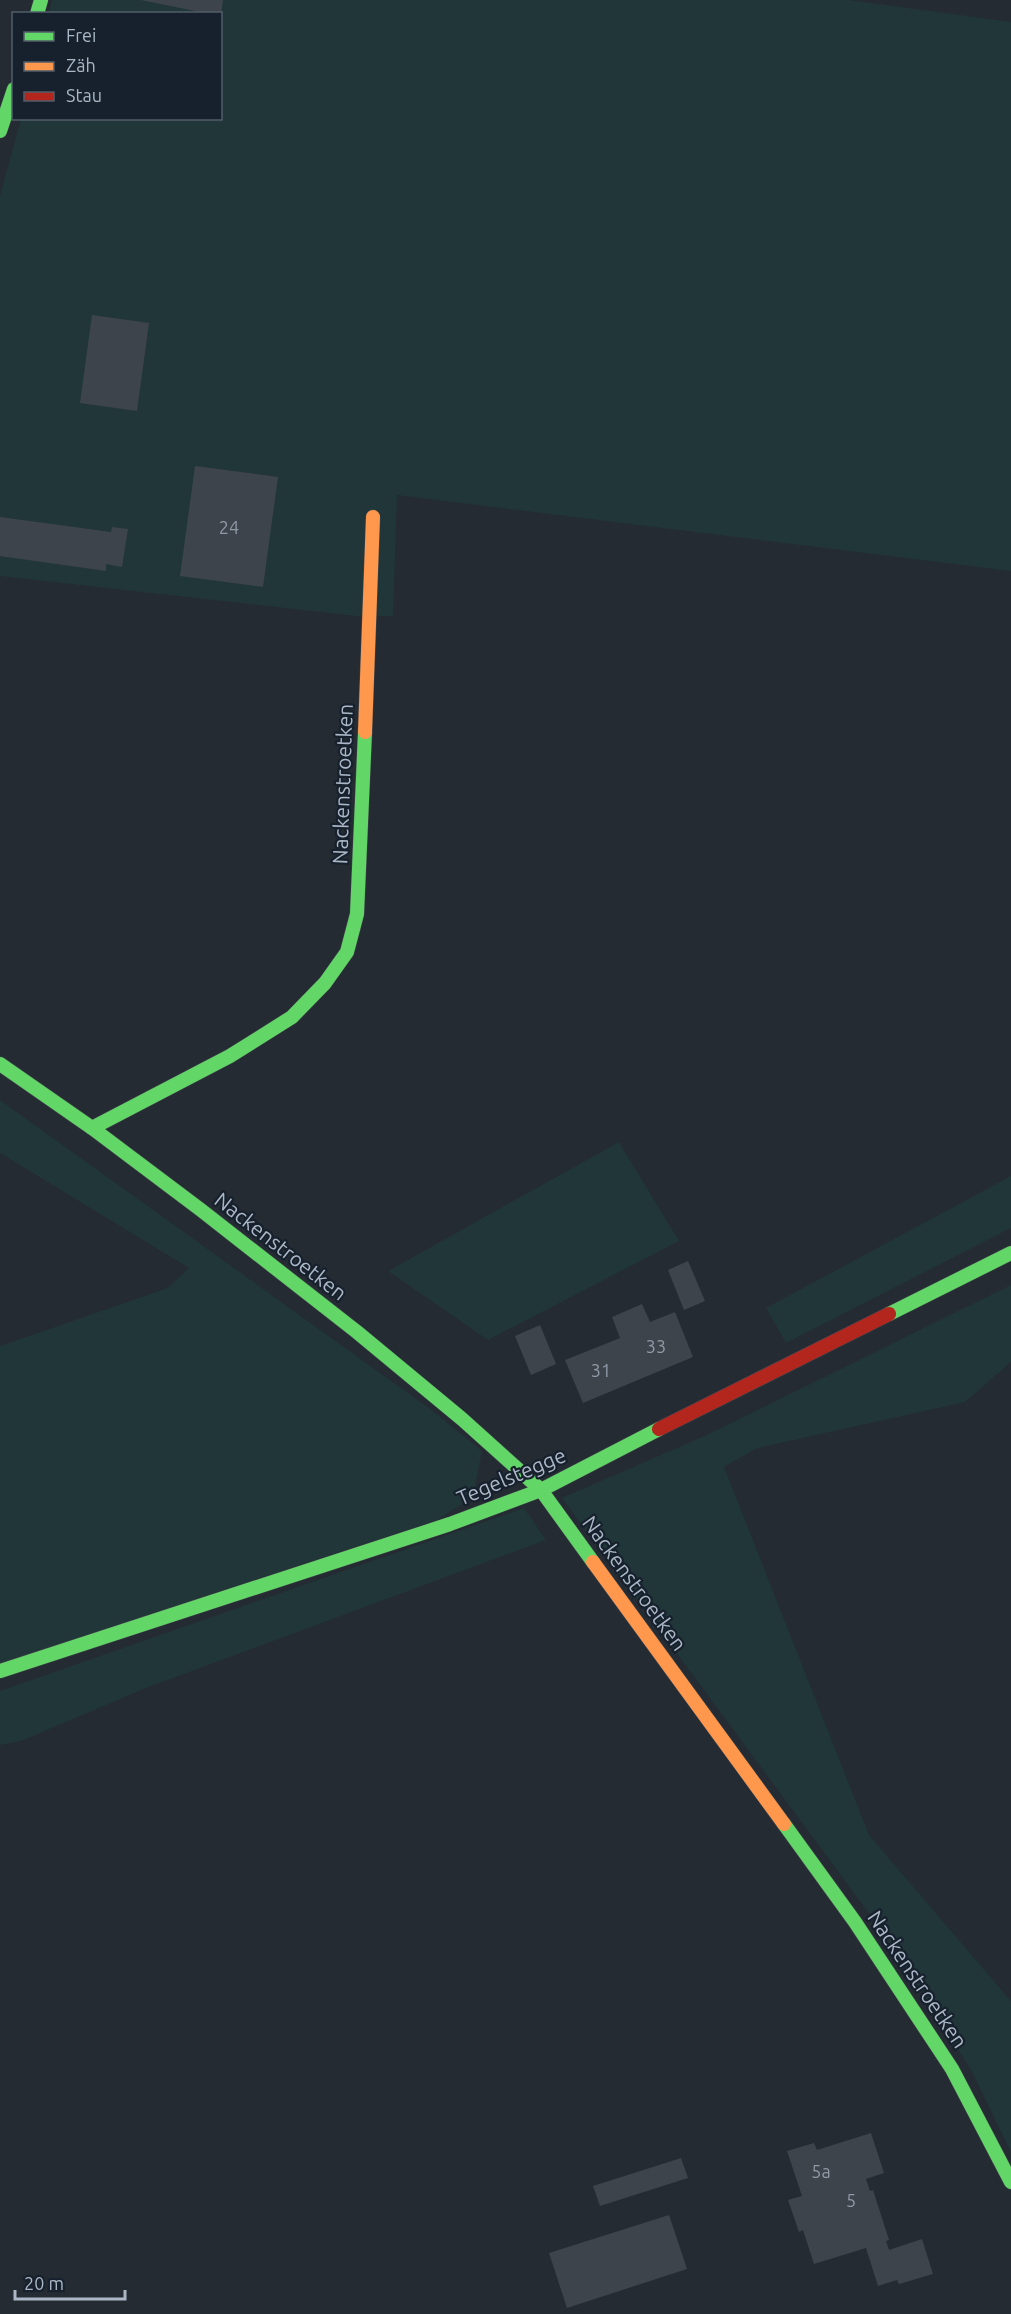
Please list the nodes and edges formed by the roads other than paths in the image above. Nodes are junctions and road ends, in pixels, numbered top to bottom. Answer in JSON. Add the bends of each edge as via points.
{"nodes":[{"id":1,"x":12,"y":95,"type":"edge"},
{"id":2,"x":0,"y":131,"type":"edge"},
{"id":3,"x":373,"y":517,"type":"dead end"},
{"id":4,"x":0,"y":1064,"type":"edge"},
{"id":5,"x":92,"y":1128,"type":"junction"},
{"id":6,"x":1011,"y":1253,"type":"edge"},
{"id":7,"x":541,"y":1490,"type":"junction"},
{"id":8,"x":0,"y":1671,"type":"edge"},
{"id":9,"x":1011,"y":2182,"type":"edge"}],
"edges":[{"from":1,"to":2,"type":"street"},
{"from":3,"to":5,"type":"street","name":"Nackenstroetken","via":[[360,873],[357,914],[347,952],[325,983],[292,1017],[230,1056]]},
{"from":4,"to":5,"type":"street","name":"Nackenstroetken"},
{"from":5,"to":7,"type":"street","name":"Nackenstroetken","via":[[357,1332]]},
{"from":6,"to":7,"type":"street","name":"Tegelstegge"},
{"from":7,"to":8,"type":"street","name":"Tegelstegge","via":[[450,1524]]},
{"from":7,"to":9,"type":"street","name":"Nackenstroetken","via":[[855,1922],[952,2069]]}]}
